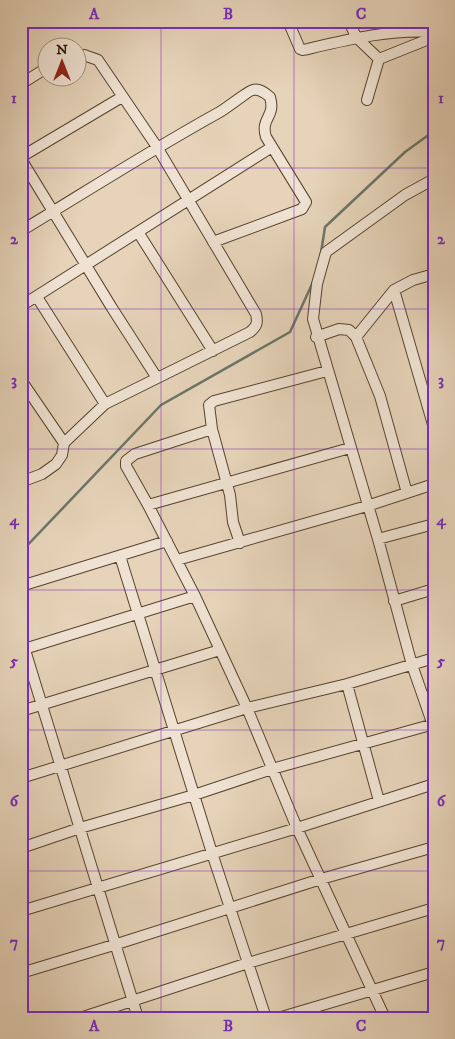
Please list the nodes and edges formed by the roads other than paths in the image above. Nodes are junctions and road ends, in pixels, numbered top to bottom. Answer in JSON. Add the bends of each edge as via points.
{"nodes":[{"id":1,"x":288,"y":21,"type":"edge"},
{"id":2,"x":349,"y":21,"type":"edge"},
{"id":3,"x":418,"y":26,"type":"edge"},
{"id":4,"x":434,"y":32,"type":"edge"},
{"id":5,"x":356,"y":37,"type":"junction"},
{"id":6,"x":434,"y":37,"type":"edge"},
{"id":7,"x":88,"y":56,"type":"edge"},
{"id":8,"x":379,"y":59,"type":"junction"},
{"id":9,"x":38,"y":73,"type":"edge"},
{"id":10,"x":21,"y":84,"type":"edge"},
{"id":11,"x":122,"y":97,"type":"junction"},
{"id":12,"x":367,"y":100,"type":"dead end"},
{"id":13,"x":272,"y":146,"type":"junction"},
{"id":14,"x":156,"y":147,"type":"junction"},
{"id":15,"x":21,"y":158,"type":"edge"},
{"id":16,"x":434,"y":179,"type":"edge"},
{"id":17,"x":188,"y":200,"type":"junction"},
{"id":18,"x":53,"y":212,"type":"junction"},
{"id":19,"x":21,"y":231,"type":"edge"},
{"id":20,"x":138,"y":232,"type":"junction"},
{"id":21,"x":213,"y":242,"type":"junction"},
{"id":22,"x":86,"y":265,"type":"junction"},
{"id":23,"x":434,"y":274,"type":"edge"},
{"id":24,"x":394,"y":290,"type":"junction"},
{"id":25,"x":37,"y":297,"type":"junction"},
{"id":26,"x":21,"y":306,"type":"edge"},
{"id":27,"x":316,"y":337,"type":"junction"},
{"id":28,"x":356,"y":337,"type":"junction"},
{"id":29,"x":212,"y":351,"type":"junction"},
{"id":30,"x":327,"y":371,"type":"junction"},
{"id":31,"x":157,"y":378,"type":"junction"},
{"id":32,"x":21,"y":380,"type":"edge"},
{"id":33,"x":105,"y":404,"type":"junction"},
{"id":34,"x":434,"y":428,"type":"edge"},
{"id":35,"x":212,"y":429,"type":"junction"},
{"id":36,"x":64,"y":443,"type":"junction"},
{"id":37,"x":350,"y":448,"type":"junction"},
{"id":38,"x":21,"y":482,"type":"edge"},
{"id":39,"x":227,"y":482,"type":"junction"},
{"id":40,"x":434,"y":484,"type":"edge"},
{"id":41,"x":407,"y":493,"type":"junction"},
{"id":42,"x":148,"y":505,"type":"junction"},
{"id":43,"x":367,"y":506,"type":"junction"},
{"id":44,"x":434,"y":524,"type":"edge"},
{"id":45,"x":378,"y":539,"type":"junction"},
{"id":46,"x":167,"y":541,"type":"junction"},
{"id":47,"x":240,"y":543,"type":"junction"},
{"id":48,"x":120,"y":556,"type":"junction"},
{"id":49,"x":177,"y":560,"type":"junction"},
{"id":50,"x":21,"y":586,"type":"edge"},
{"id":51,"x":434,"y":589,"type":"edge"},
{"id":52,"x":195,"y":596,"type":"junction"},
{"id":53,"x":394,"y":601,"type":"junction"},
{"id":54,"x":138,"y":614,"type":"junction"},
{"id":55,"x":21,"y":637,"type":"edge"},
{"id":56,"x":23,"y":650,"type":"edge"},
{"id":57,"x":220,"y":650,"type":"junction"},
{"id":58,"x":434,"y":658,"type":"edge"},
{"id":59,"x":412,"y":665,"type":"junction"},
{"id":60,"x":156,"y":670,"type":"junction"},
{"id":61,"x":346,"y":684,"type":"junction"},
{"id":62,"x":42,"y":704,"type":"junction"},
{"id":63,"x":247,"y":708,"type":"junction"},
{"id":64,"x":21,"y":711,"type":"edge"},
{"id":65,"x":433,"y":725,"type":"edge"},
{"id":66,"x":174,"y":732,"type":"junction"},
{"id":67,"x":364,"y":744,"type":"junction"},
{"id":68,"x":60,"y":766,"type":"junction"},
{"id":69,"x":272,"y":769,"type":"junction"},
{"id":70,"x":21,"y":778,"type":"edge"},
{"id":71,"x":434,"y":784,"type":"edge"},
{"id":72,"x":194,"y":795,"type":"junction"},
{"id":73,"x":379,"y":801,"type":"junction"},
{"id":74,"x":80,"y":828,"type":"junction"},
{"id":75,"x":297,"y":828,"type":"junction"},
{"id":76,"x":434,"y":847,"type":"edge"},
{"id":77,"x":21,"y":848,"type":"edge"},
{"id":78,"x":212,"y":853,"type":"junction"},
{"id":79,"x":321,"y":879,"type":"junction"},
{"id":80,"x":98,"y":887,"type":"junction"},
{"id":81,"x":434,"y":908,"type":"edge"},
{"id":82,"x":230,"y":909,"type":"junction"},
{"id":83,"x":21,"y":911,"type":"edge"},
{"id":84,"x":346,"y":934,"type":"junction"},
{"id":85,"x":117,"y":944,"type":"junction"},
{"id":86,"x":248,"y":963,"type":"junction"},
{"id":87,"x":434,"y":972,"type":"edge"},
{"id":88,"x":21,"y":973,"type":"edge"},
{"id":89,"x":371,"y":990,"type":"junction"},
{"id":90,"x":133,"y":1001,"type":"junction"},
{"id":91,"x":80,"y":1018,"type":"edge"},
{"id":92,"x":138,"y":1018,"type":"edge"},
{"id":93,"x":266,"y":1018,"type":"edge"},
{"id":94,"x":278,"y":1018,"type":"edge"},
{"id":95,"x":385,"y":1018,"type":"edge"}],
"edges":[{"from":1,"to":5,"type":"street","via":[[303,50]]},
{"from":2,"to":5,"type":"street"},
{"from":3,"to":4,"type":"street"},
{"from":3,"to":5,"type":"street","via":[[393,33]]},
{"from":5,"to":8,"type":"street"},
{"from":6,"to":8,"type":"street"},
{"from":7,"to":11,"type":"street","via":[[98,60]]},
{"from":8,"to":12,"type":"street"},
{"from":9,"to":10,"type":"street"},
{"from":11,"to":14,"type":"street"},
{"from":11,"to":15,"type":"street"},
{"from":13,"to":14,"type":"street","via":[[264,129],[273,106],[270,97],[253,90]]},
{"from":13,"to":17,"type":"street"},
{"from":13,"to":21,"type":"street","via":[[305,205],[302,209]]},
{"from":14,"to":17,"type":"street"},
{"from":14,"to":18,"type":"street"},
{"from":15,"to":18,"type":"street"},
{"from":16,"to":27,"type":"street","via":[[326,252],[314,301],[312,319]]},
{"from":17,"to":20,"type":"street"},
{"from":17,"to":21,"type":"street"},
{"from":18,"to":19,"type":"street"},
{"from":18,"to":22,"type":"street"},
{"from":20,"to":22,"type":"street"},
{"from":20,"to":29,"type":"street"},
{"from":21,"to":29,"type":"street","via":[[258,320],[250,332]]},
{"from":22,"to":25,"type":"street"},
{"from":22,"to":31,"type":"street"},
{"from":23,"to":24,"type":"street"},
{"from":24,"to":28,"type":"street"},
{"from":24,"to":34,"type":"street"},
{"from":25,"to":26,"type":"street"},
{"from":25,"to":33,"type":"street"},
{"from":27,"to":28,"type":"street","via":[[339,329],[349,330]]},
{"from":27,"to":30,"type":"street"},
{"from":28,"to":41,"type":"street","via":[[380,396]]},
{"from":29,"to":31,"type":"street"},
{"from":30,"to":35,"type":"street","via":[[214,401],[208,411]]},
{"from":30,"to":37,"type":"street"},
{"from":31,"to":33,"type":"street"},
{"from":32,"to":36,"type":"street"},
{"from":33,"to":36,"type":"street"},
{"from":35,"to":39,"type":"street"},
{"from":35,"to":42,"type":"street","via":[[135,454],[126,461]]},
{"from":36,"to":38,"type":"street","via":[[56,464]]},
{"from":37,"to":39,"type":"street"},
{"from":37,"to":43,"type":"street"},
{"from":39,"to":42,"type":"street"},
{"from":39,"to":47,"type":"street"},
{"from":40,"to":41,"type":"street"},
{"from":41,"to":43,"type":"street"},
{"from":42,"to":46,"type":"street"},
{"from":43,"to":45,"type":"street"},
{"from":43,"to":47,"type":"street"},
{"from":44,"to":45,"type":"street"},
{"from":45,"to":53,"type":"street"},
{"from":46,"to":48,"type":"street"},
{"from":46,"to":49,"type":"street"},
{"from":47,"to":49,"type":"street"},
{"from":48,"to":50,"type":"street"},
{"from":48,"to":54,"type":"street"},
{"from":49,"to":52,"type":"street"},
{"from":51,"to":53,"type":"street"},
{"from":52,"to":54,"type":"street"},
{"from":52,"to":57,"type":"street"},
{"from":53,"to":59,"type":"street"},
{"from":54,"to":56,"type":"street"},
{"from":54,"to":60,"type":"street"},
{"from":55,"to":56,"type":"street"},
{"from":56,"to":62,"type":"street"},
{"from":57,"to":60,"type":"street"},
{"from":57,"to":63,"type":"street"},
{"from":58,"to":59,"type":"street"},
{"from":59,"to":61,"type":"street"},
{"from":59,"to":65,"type":"street"},
{"from":60,"to":62,"type":"street"},
{"from":60,"to":66,"type":"street"},
{"from":61,"to":63,"type":"street"},
{"from":61,"to":67,"type":"street"},
{"from":62,"to":64,"type":"street"},
{"from":62,"to":68,"type":"street"},
{"from":63,"to":66,"type":"street"},
{"from":63,"to":69,"type":"street"},
{"from":65,"to":67,"type":"street"},
{"from":66,"to":68,"type":"street"},
{"from":66,"to":72,"type":"street"},
{"from":67,"to":69,"type":"street"},
{"from":67,"to":73,"type":"street"},
{"from":68,"to":70,"type":"street"},
{"from":68,"to":74,"type":"street"},
{"from":69,"to":72,"type":"street"},
{"from":69,"to":75,"type":"street"},
{"from":71,"to":73,"type":"street"},
{"from":72,"to":74,"type":"street"},
{"from":72,"to":78,"type":"street"},
{"from":73,"to":75,"type":"street"},
{"from":74,"to":77,"type":"street"},
{"from":74,"to":80,"type":"street"},
{"from":75,"to":78,"type":"street"},
{"from":75,"to":79,"type":"street"},
{"from":76,"to":79,"type":"street"},
{"from":78,"to":80,"type":"street"},
{"from":78,"to":82,"type":"street"},
{"from":79,"to":82,"type":"street"},
{"from":79,"to":84,"type":"street"},
{"from":80,"to":83,"type":"street"},
{"from":80,"to":85,"type":"street"},
{"from":81,"to":84,"type":"street"},
{"from":82,"to":85,"type":"street"},
{"from":82,"to":86,"type":"street"},
{"from":84,"to":86,"type":"street"},
{"from":84,"to":89,"type":"street"},
{"from":85,"to":88,"type":"street"},
{"from":85,"to":90,"type":"street"},
{"from":86,"to":90,"type":"street"},
{"from":86,"to":93,"type":"street"},
{"from":87,"to":89,"type":"street"},
{"from":89,"to":94,"type":"street"},
{"from":89,"to":95,"type":"street"},
{"from":90,"to":91,"type":"street"},
{"from":90,"to":92,"type":"street"}]}
